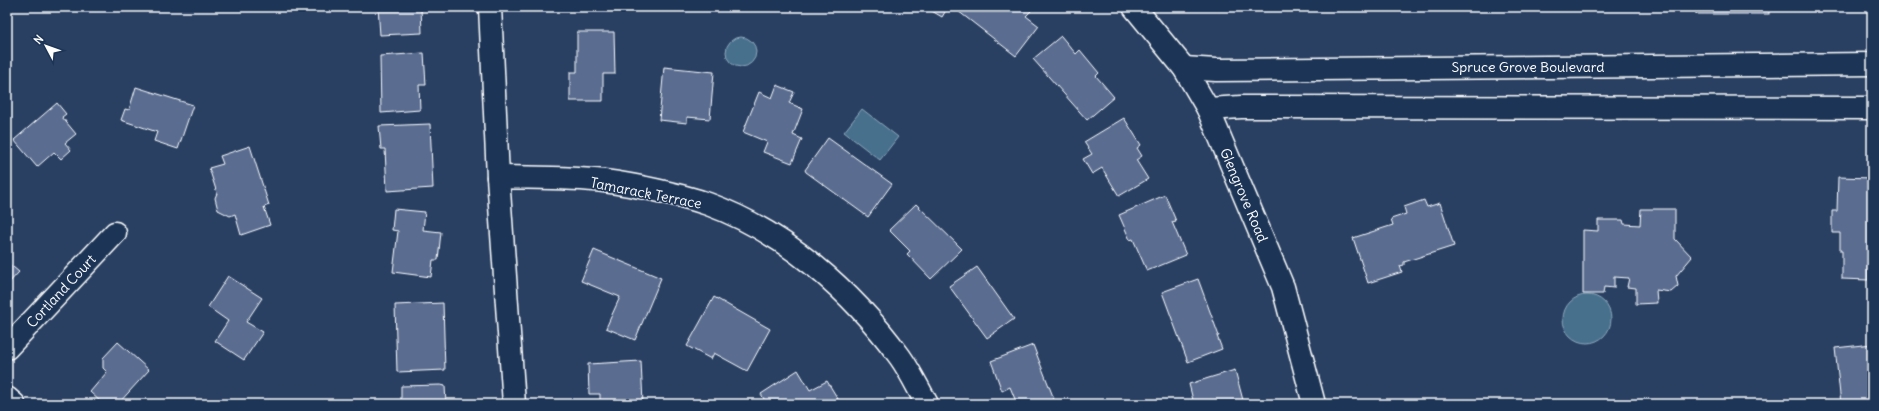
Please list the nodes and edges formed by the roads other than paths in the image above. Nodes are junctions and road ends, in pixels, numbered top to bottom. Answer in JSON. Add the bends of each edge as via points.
{"nodes":[{"id":1,"x":490,"y":7,"type":"edge"},
{"id":2,"x":1134,"y":7,"type":"edge"},
{"id":3,"x":1872,"y":64,"type":"edge"},
{"id":4,"x":1184,"y":68,"type":"junction"},
{"id":5,"x":1872,"y":108,"type":"edge"},
{"id":6,"x":1208,"y":109,"type":"junction"},
{"id":7,"x":498,"y":177,"type":"junction"},
{"id":8,"x":115,"y":233,"type":"dead end"},
{"id":9,"x":7,"y":348,"type":"edge"},
{"id":10,"x":7,"y":398,"type":"edge"},
{"id":11,"x":14,"y":404,"type":"edge"},
{"id":12,"x":514,"y":404,"type":"edge"},
{"id":13,"x":927,"y":404,"type":"edge"},
{"id":14,"x":1314,"y":404,"type":"edge"}],
"edges":[{"from":1,"to":7,"type":"street"},
{"from":2,"to":4,"type":"street","name":"Glengrove Road"},
{"from":3,"to":4,"type":"street","name":"Spruce Grove Boulevard","via":[[1216,70]]},
{"from":4,"to":6,"type":"street","name":"Glengrove Road"},
{"from":5,"to":6,"type":"street"},
{"from":6,"to":14,"type":"street","name":"Glengrove Road","via":[[1283,287]]},
{"from":7,"to":12,"type":"street"},
{"from":7,"to":13,"type":"street","name":"Tamarack Terrace","via":[[603,181],[707,204],[751,224],[793,249],[868,316],[901,358]]},
{"from":8,"to":9,"type":"street","name":"Cortland Court"},
{"from":10,"to":11,"type":"street"}]}
